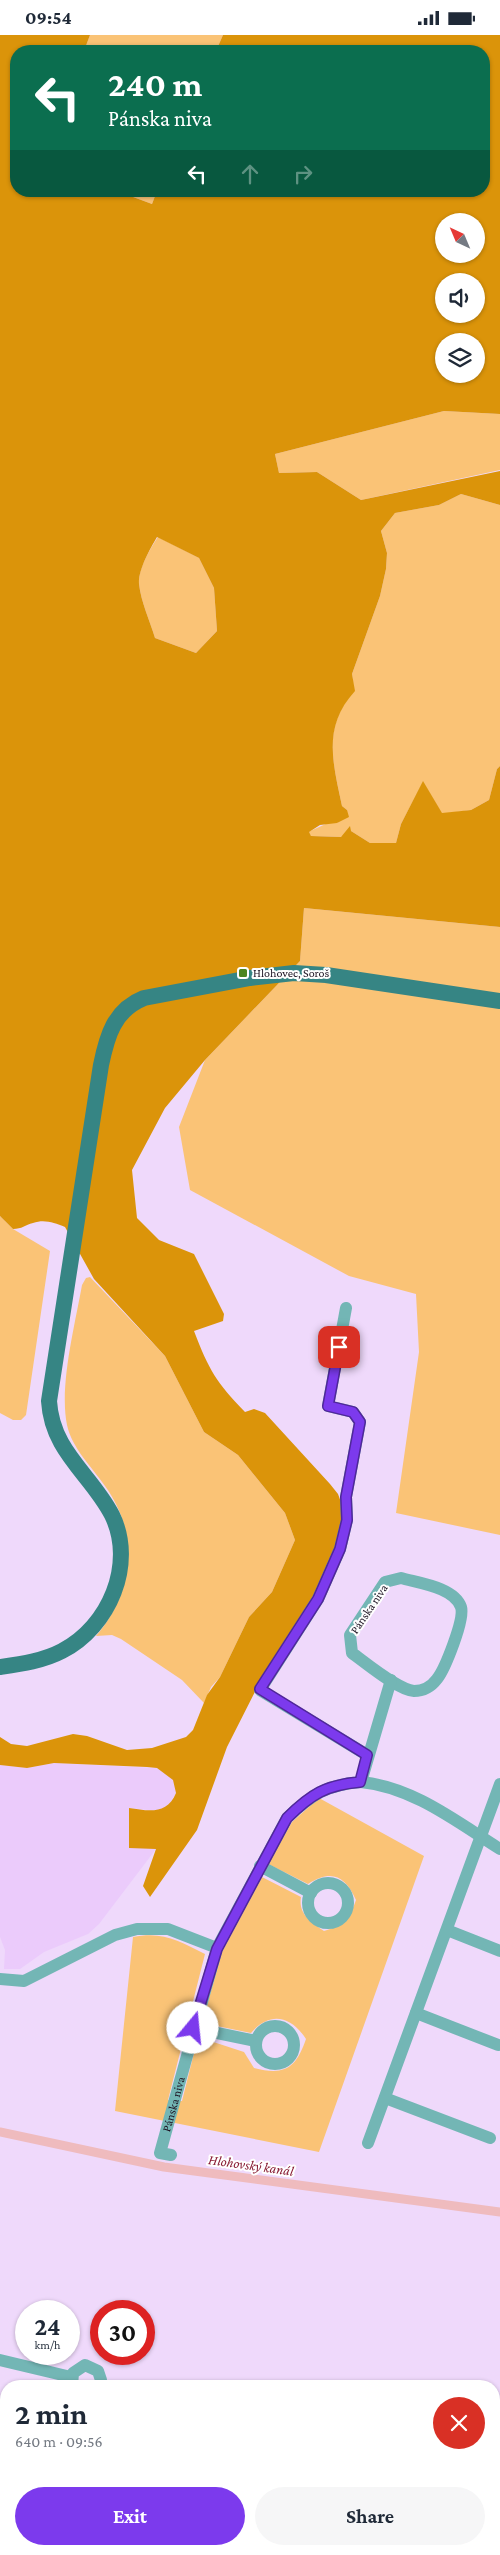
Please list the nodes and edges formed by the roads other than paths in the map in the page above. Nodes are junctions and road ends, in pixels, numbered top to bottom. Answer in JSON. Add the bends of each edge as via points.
{"nodes":[{"id":1,"x":500,"y":1001,"type":"edge"},
{"id":2,"x":346,"y":1308,"type":"dead end"},
{"id":3,"x":0,"y":1667,"type":"edge"},
{"id":4,"x":391,"y":1680,"type":"junction"},
{"id":5,"x":367,"y":1755,"type":"junction"},
{"id":6,"x":360,"y":1782,"type":"junction"},
{"id":7,"x":500,"y":1784,"type":"edge"},
{"id":8,"x":481,"y":1837,"type":"junction"},
{"id":9,"x":500,"y":1849,"type":"edge"},
{"id":10,"x":260,"y":1866,"type":"junction"},
{"id":11,"x":311,"y":1893,"type":"dead end"},
{"id":12,"x":447,"y":1930,"type":"junction"},
{"id":13,"x":217,"y":1949,"type":"junction"},
{"id":14,"x":500,"y":1951,"type":"edge"},
{"id":15,"x":0,"y":1979,"type":"edge"},
{"id":16,"x":416,"y":2013,"type":"junction"},
{"id":17,"x":193,"y":2028,"type":"junction"},
{"id":18,"x":256,"y":2041,"type":"dead end"},
{"id":19,"x":498,"y":2045,"type":"dead end"},
{"id":20,"x":385,"y":2098,"type":"junction"},
{"id":21,"x":490,"y":2138,"type":"dead end"},
{"id":22,"x":368,"y":2143,"type":"dead end"},
{"id":23,"x":171,"y":2155,"type":"dead end"},
{"id":24,"x":0,"y":2360,"type":"edge"},
{"id":25,"x":65,"y":2380,"type":"edge"},
{"id":26,"x":73,"y":2380,"type":"edge"},
{"id":27,"x":101,"y":2380,"type":"edge"}],
"edges":[{"from":1,"to":3,"type":"main road","via":[[326,975],[287,974],[144,998],[130,1005],[115,1021],[106,1039],[101,1065],[49,1401],[52,1423],[62,1447],[102,1499],[116,1524],[120,1545],[118,1577],[102,1616],[75,1643],[51,1656]]},
{"from":2,"to":5,"type":"street","via":[[328,1406],[353,1412],[360,1422],[346,1497],[346,1527],[327,1582],[260,1689]]},
{"from":4,"to":4,"type":"street","name":"Pánska niva","via":[[412,1691],[426,1690],[438,1679],[461,1622],[461,1607],[450,1594],[400,1578],[385,1582],[350,1635],[352,1653]]},
{"from":4,"to":5,"type":"street"},
{"from":5,"to":6,"type":"street"},
{"from":6,"to":8,"type":"street","name":"Pánska niva","via":[[405,1792]]},
{"from":6,"to":10,"type":"street","name":"Pánska niva","via":[[322,1789],[304,1801],[287,1818]]},
{"from":7,"to":8,"type":"street"},
{"from":8,"to":9,"type":"street","name":"Pánska niva"},
{"from":8,"to":12,"type":"street"},
{"from":10,"to":11,"type":"street"},
{"from":10,"to":13,"type":"street","name":"Pánska niva"},
{"from":12,"to":14,"type":"street"},
{"from":12,"to":16,"type":"street"},
{"from":13,"to":15,"type":"street","via":[[168,1929],[137,1929],[115,1935],[24,1981]]},
{"from":13,"to":17,"type":"street","name":"Pánska niva"},
{"from":16,"to":19,"type":"street"},
{"from":16,"to":20,"type":"street"},
{"from":17,"to":18,"type":"street"},
{"from":17,"to":23,"type":"street","name":"Pánska niva","via":[[160,2153]]},
{"from":20,"to":21,"type":"street"},
{"from":20,"to":22,"type":"street"},
{"from":24,"to":25,"type":"street"},
{"from":26,"to":27,"type":"street","via":[[80,2366],[90,2365]]}]}
